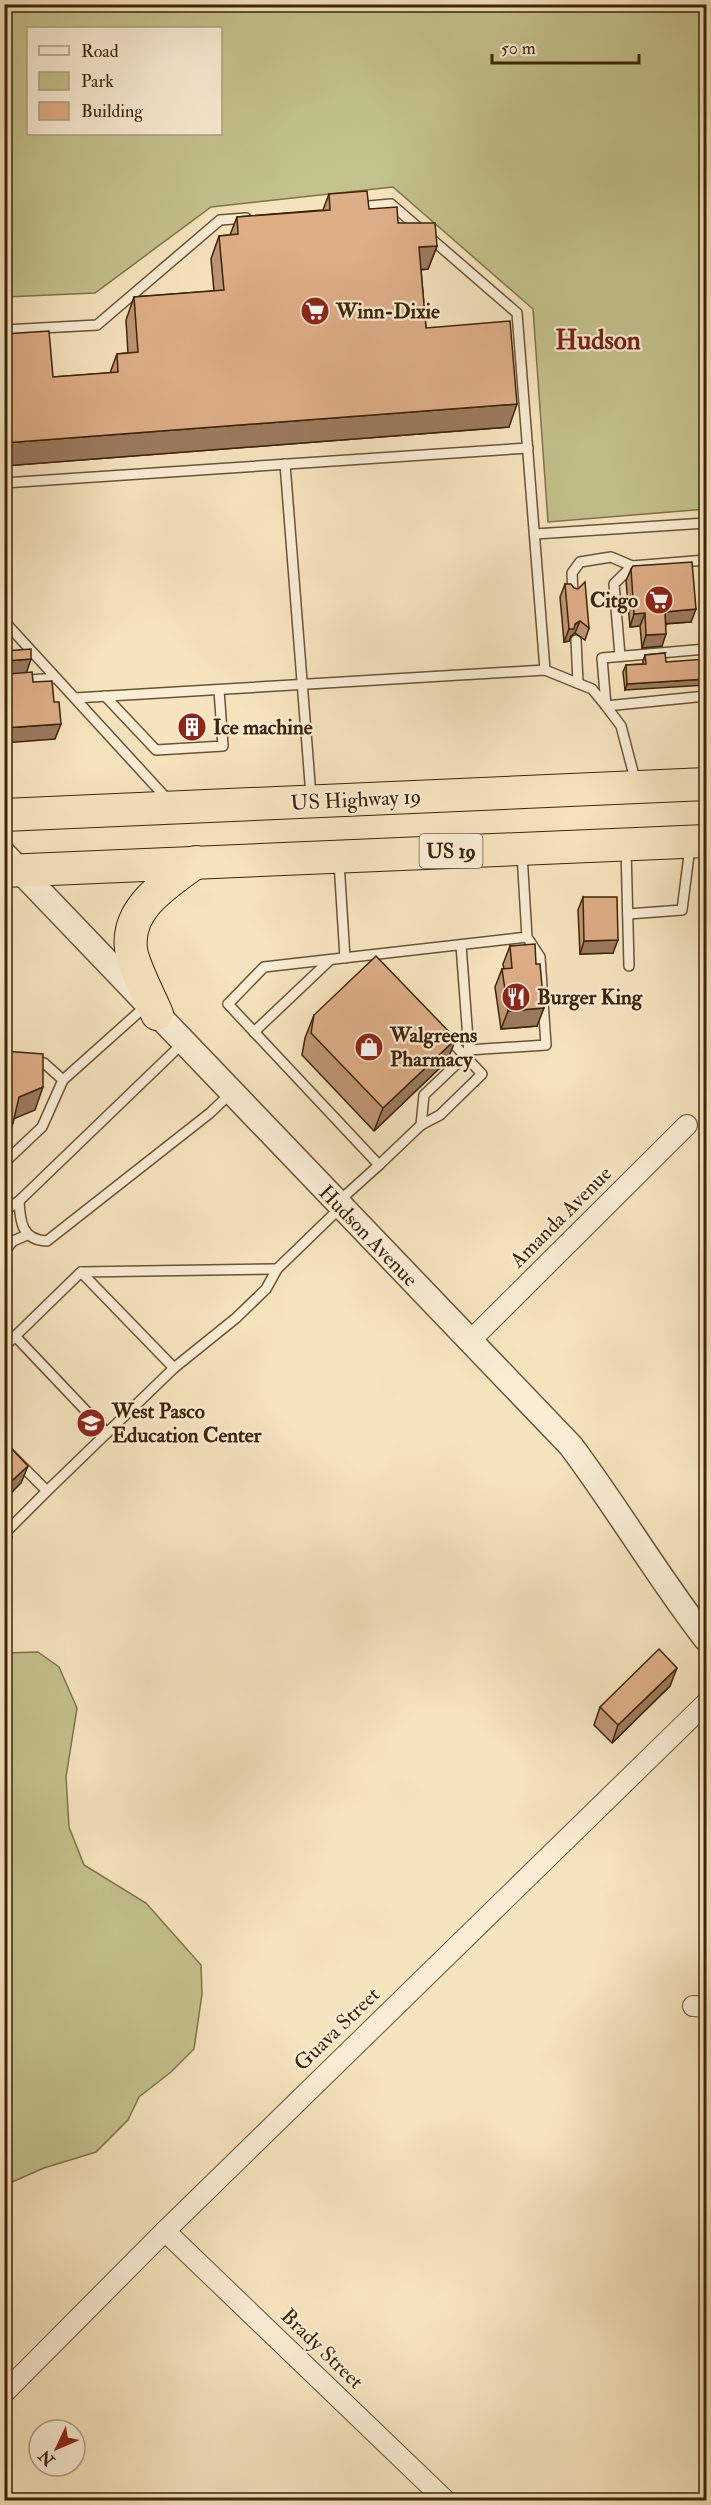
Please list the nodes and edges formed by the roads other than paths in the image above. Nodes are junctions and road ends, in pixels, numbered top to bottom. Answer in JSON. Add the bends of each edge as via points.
{"nodes":[{"id":1,"x":345,"y":208,"type":"edge"},
{"id":2,"x":254,"y":217,"type":"edge"},
{"id":3,"x":4,"y":330,"type":"edge"},
{"id":4,"x":528,"y":448,"type":"junction"},
{"id":5,"x":285,"y":465,"type":"junction"},
{"id":6,"x":4,"y":483,"type":"edge"},
{"id":7,"x":706,"y":523,"type":"edge"},
{"id":8,"x":535,"y":534,"type":"junction"},
{"id":9,"x":706,"y":560,"type":"edge"},
{"id":10,"x":632,"y":566,"type":"junction"},
{"id":11,"x":573,"y":595,"type":"edge"},
{"id":12,"x":4,"y":621,"type":"edge"},
{"id":13,"x":576,"y":640,"type":"edge"},
{"id":14,"x":706,"y":649,"type":"edge"},
{"id":15,"x":620,"y":656,"type":"junction"},
{"id":16,"x":545,"y":670,"type":"junction"},
{"id":17,"x":56,"y":678,"type":"junction"},
{"id":18,"x":4,"y":682,"type":"edge"},
{"id":19,"x":578,"y":683,"type":"junction"},
{"id":20,"x":302,"y":685,"type":"junction"},
{"id":21,"x":219,"y":690,"type":"junction"},
{"id":22,"x":105,"y":696,"type":"junction"},
{"id":23,"x":706,"y":696,"type":"edge"},
{"id":24,"x":75,"y":698,"type":"junction"},
{"id":25,"x":606,"y":706,"type":"junction"},
{"id":26,"x":706,"y":784,"type":"edge"},
{"id":27,"x":637,"y":787,"type":"junction"},
{"id":28,"x":311,"y":802,"type":"junction"},
{"id":29,"x":175,"y":807,"type":"junction"},
{"id":30,"x":4,"y":815,"type":"edge"},
{"id":31,"x":699,"y":841,"type":"edge"},
{"id":32,"x":626,"y":844,"type":"junction"},
{"id":33,"x":522,"y":848,"type":"junction"},
{"id":34,"x":339,"y":856,"type":"junction"},
{"id":35,"x":196,"y":862,"type":"junction"},
{"id":36,"x":10,"y":865,"type":"edge"},
{"id":37,"x":628,"y":914,"type":"junction"},
{"id":38,"x":527,"y":937,"type":"junction"},
{"id":39,"x":460,"y":945,"type":"junction"},
{"id":40,"x":370,"y":955,"type":"junction"},
{"id":41,"x":345,"y":958,"type":"junction"},
{"id":42,"x":330,"y":960,"type":"junction"},
{"id":43,"x":378,"y":964,"type":"edge"},
{"id":44,"x":629,"y":966,"type":"dead end"},
{"id":45,"x":152,"y":1009,"type":"junction"},
{"id":46,"x":441,"y":1030,"type":"edge"},
{"id":47,"x":254,"y":1032,"type":"junction"},
{"id":48,"x":184,"y":1042,"type":"junction"},
{"id":49,"x":467,"y":1055,"type":"junction"},
{"id":50,"x":24,"y":1059,"type":"edge"},
{"id":51,"x":63,"y":1080,"type":"junction"},
{"id":52,"x":232,"y":1092,"type":"junction"},
{"id":53,"x":421,"y":1125,"type":"junction"},
{"id":54,"x":687,"y":1125,"type":"dead end"},
{"id":55,"x":4,"y":1163,"type":"edge"},
{"id":56,"x":379,"y":1165,"type":"junction"},
{"id":57,"x":19,"y":1201,"type":"junction"},
{"id":58,"x":339,"y":1205,"type":"junction"},
{"id":59,"x":4,"y":1211,"type":"edge"},
{"id":60,"x":27,"y":1235,"type":"junction"},
{"id":61,"x":4,"y":1252,"type":"edge"},
{"id":62,"x":277,"y":1269,"type":"junction"},
{"id":63,"x":81,"y":1272,"type":"junction"},
{"id":64,"x":15,"y":1336,"type":"junction"},
{"id":65,"x":469,"y":1342,"type":"junction"},
{"id":66,"x":4,"y":1347,"type":"edge"},
{"id":67,"x":174,"y":1368,"type":"junction"},
{"id":68,"x":107,"y":1433,"type":"junction"},
{"id":69,"x":4,"y":1448,"type":"edge"},
{"id":70,"x":47,"y":1491,"type":"junction"},
{"id":71,"x":8,"y":1530,"type":"edge"},
{"id":72,"x":706,"y":1639,"type":"edge"},
{"id":73,"x":706,"y":1702,"type":"edge"},
{"id":74,"x":165,"y":2231,"type":"junction"},
{"id":75,"x":4,"y":2393,"type":"edge"},
{"id":76,"x":446,"y":2500,"type":"edge"}],
"edges":[{"from":1,"to":4,"type":"lane","via":[[391,204],[517,313]]},
{"from":2,"to":3,"type":"lane","via":[[220,220],[97,325]]},
{"from":4,"to":5,"type":"lane"},
{"from":4,"to":8,"type":"lane"},
{"from":5,"to":6,"type":"lane"},
{"from":5,"to":20,"type":"lane"},
{"from":7,"to":8,"type":"lane"},
{"from":8,"to":16,"type":"lane"},
{"from":9,"to":10,"type":"lane"},
{"from":10,"to":11,"type":"lane","via":[[611,557],[580,562],[572,573]]},
{"from":10,"to":15,"type":"lane","via":[[614,584]]},
{"from":12,"to":17,"type":"lane"},
{"from":13,"to":19,"type":"lane"},
{"from":14,"to":15,"type":"lane"},
{"from":15,"to":25,"type":"lane","via":[[602,658]]},
{"from":16,"to":19,"type":"lane"},
{"from":16,"to":20,"type":"lane"},
{"from":17,"to":18,"type":"lane"},
{"from":17,"to":24,"type":"lane"},
{"from":19,"to":25,"type":"lane","via":[[592,689]]},
{"from":20,"to":21,"type":"lane"},
{"from":20,"to":28,"type":"lane"},
{"from":21,"to":22,"type":"lane"},
{"from":21,"to":22,"type":"lane","via":[[223,746],[156,750]]},
{"from":22,"to":24,"type":"lane"},
{"from":23,"to":25,"type":"lane"},
{"from":24,"to":29,"type":"lane"},
{"from":25,"to":27,"type":"lane","via":[[621,726]]},
{"from":26,"to":27,"type":"highway","name":"US Highway 19"},
{"from":27,"to":28,"type":"highway","name":"US Highway 19"},
{"from":28,"to":29,"type":"highway","name":"US Highway 19"},
{"from":29,"to":30,"type":"highway","name":"US Highway 19"},
{"from":31,"to":32,"type":"highway","number":"US 19"},
{"from":31,"to":37,"type":"lane","via":[[682,910]]},
{"from":32,"to":33,"type":"highway","number":"US 19"},
{"from":32,"to":37,"type":"lane"},
{"from":33,"to":34,"type":"highway","number":"US 19"},
{"from":33,"to":38,"type":"lane"},
{"from":34,"to":35,"type":"highway","number":"US 19"},
{"from":34,"to":41,"type":"lane"},
{"from":35,"to":36,"type":"highway","number":"US 19"},
{"from":35,"to":45,"type":"highway","via":[[139,910],[132,927],[131,950]]},
{"from":36,"to":45,"type":"street","name":"Hudson Avenue"},
{"from":37,"to":44,"type":"lane"},
{"from":38,"to":39,"type":"lane"},
{"from":38,"to":49,"type":"lane","via":[[540,957],[546,1045]]},
{"from":39,"to":40,"type":"lane"},
{"from":39,"to":49,"type":"lane"},
{"from":40,"to":41,"type":"lane"},
{"from":40,"to":43,"type":"lane"},
{"from":41,"to":42,"type":"lane"},
{"from":42,"to":47,"type":"lane"},
{"from":42,"to":47,"type":"lane","via":[[264,968],[228,1004]]},
{"from":45,"to":48,"type":"street","name":"Hudson Avenue"},
{"from":45,"to":51,"type":"lane"},
{"from":46,"to":49,"type":"lane"},
{"from":47,"to":56,"type":"lane"},
{"from":48,"to":52,"type":"street","name":"Hudson Avenue"},
{"from":48,"to":57,"type":"lane"},
{"from":49,"to":53,"type":"lane","via":[[424,1095]]},
{"from":49,"to":53,"type":"lane","via":[[482,1074],[440,1115]]},
{"from":50,"to":51,"type":"lane","via":[[44,1063]]},
{"from":51,"to":55,"type":"lane","via":[[42,1127]]},
{"from":52,"to":58,"type":"street","name":"Hudson Avenue"},
{"from":52,"to":60,"type":"lane","via":[[47,1241]]},
{"from":53,"to":56,"type":"lane"},
{"from":54,"to":65,"type":"street","name":"Amanda Avenue"},
{"from":56,"to":58,"type":"lane"},
{"from":57,"to":59,"type":"lane"},
{"from":57,"to":60,"type":"lane"},
{"from":58,"to":62,"type":"lane"},
{"from":58,"to":65,"type":"street","name":"Hudson Avenue"},
{"from":60,"to":61,"type":"lane","via":[[13,1241]]},
{"from":62,"to":63,"type":"lane"},
{"from":62,"to":67,"type":"lane","via":[[266,1289],[236,1318]]},
{"from":63,"to":64,"type":"lane"},
{"from":63,"to":67,"type":"lane"},
{"from":64,"to":66,"type":"lane"},
{"from":64,"to":68,"type":"lane"},
{"from":65,"to":72,"type":"street","name":"Hudson Avenue","via":[[571,1446]]},
{"from":67,"to":68,"type":"lane"},
{"from":68,"to":70,"type":"lane"},
{"from":69,"to":70,"type":"lane"},
{"from":70,"to":71,"type":"lane"},
{"from":73,"to":74,"type":"street","name":"Guava Street"},
{"from":74,"to":75,"type":"street","name":"Guava Street"},
{"from":74,"to":76,"type":"street","name":"Brady Street"}]}
